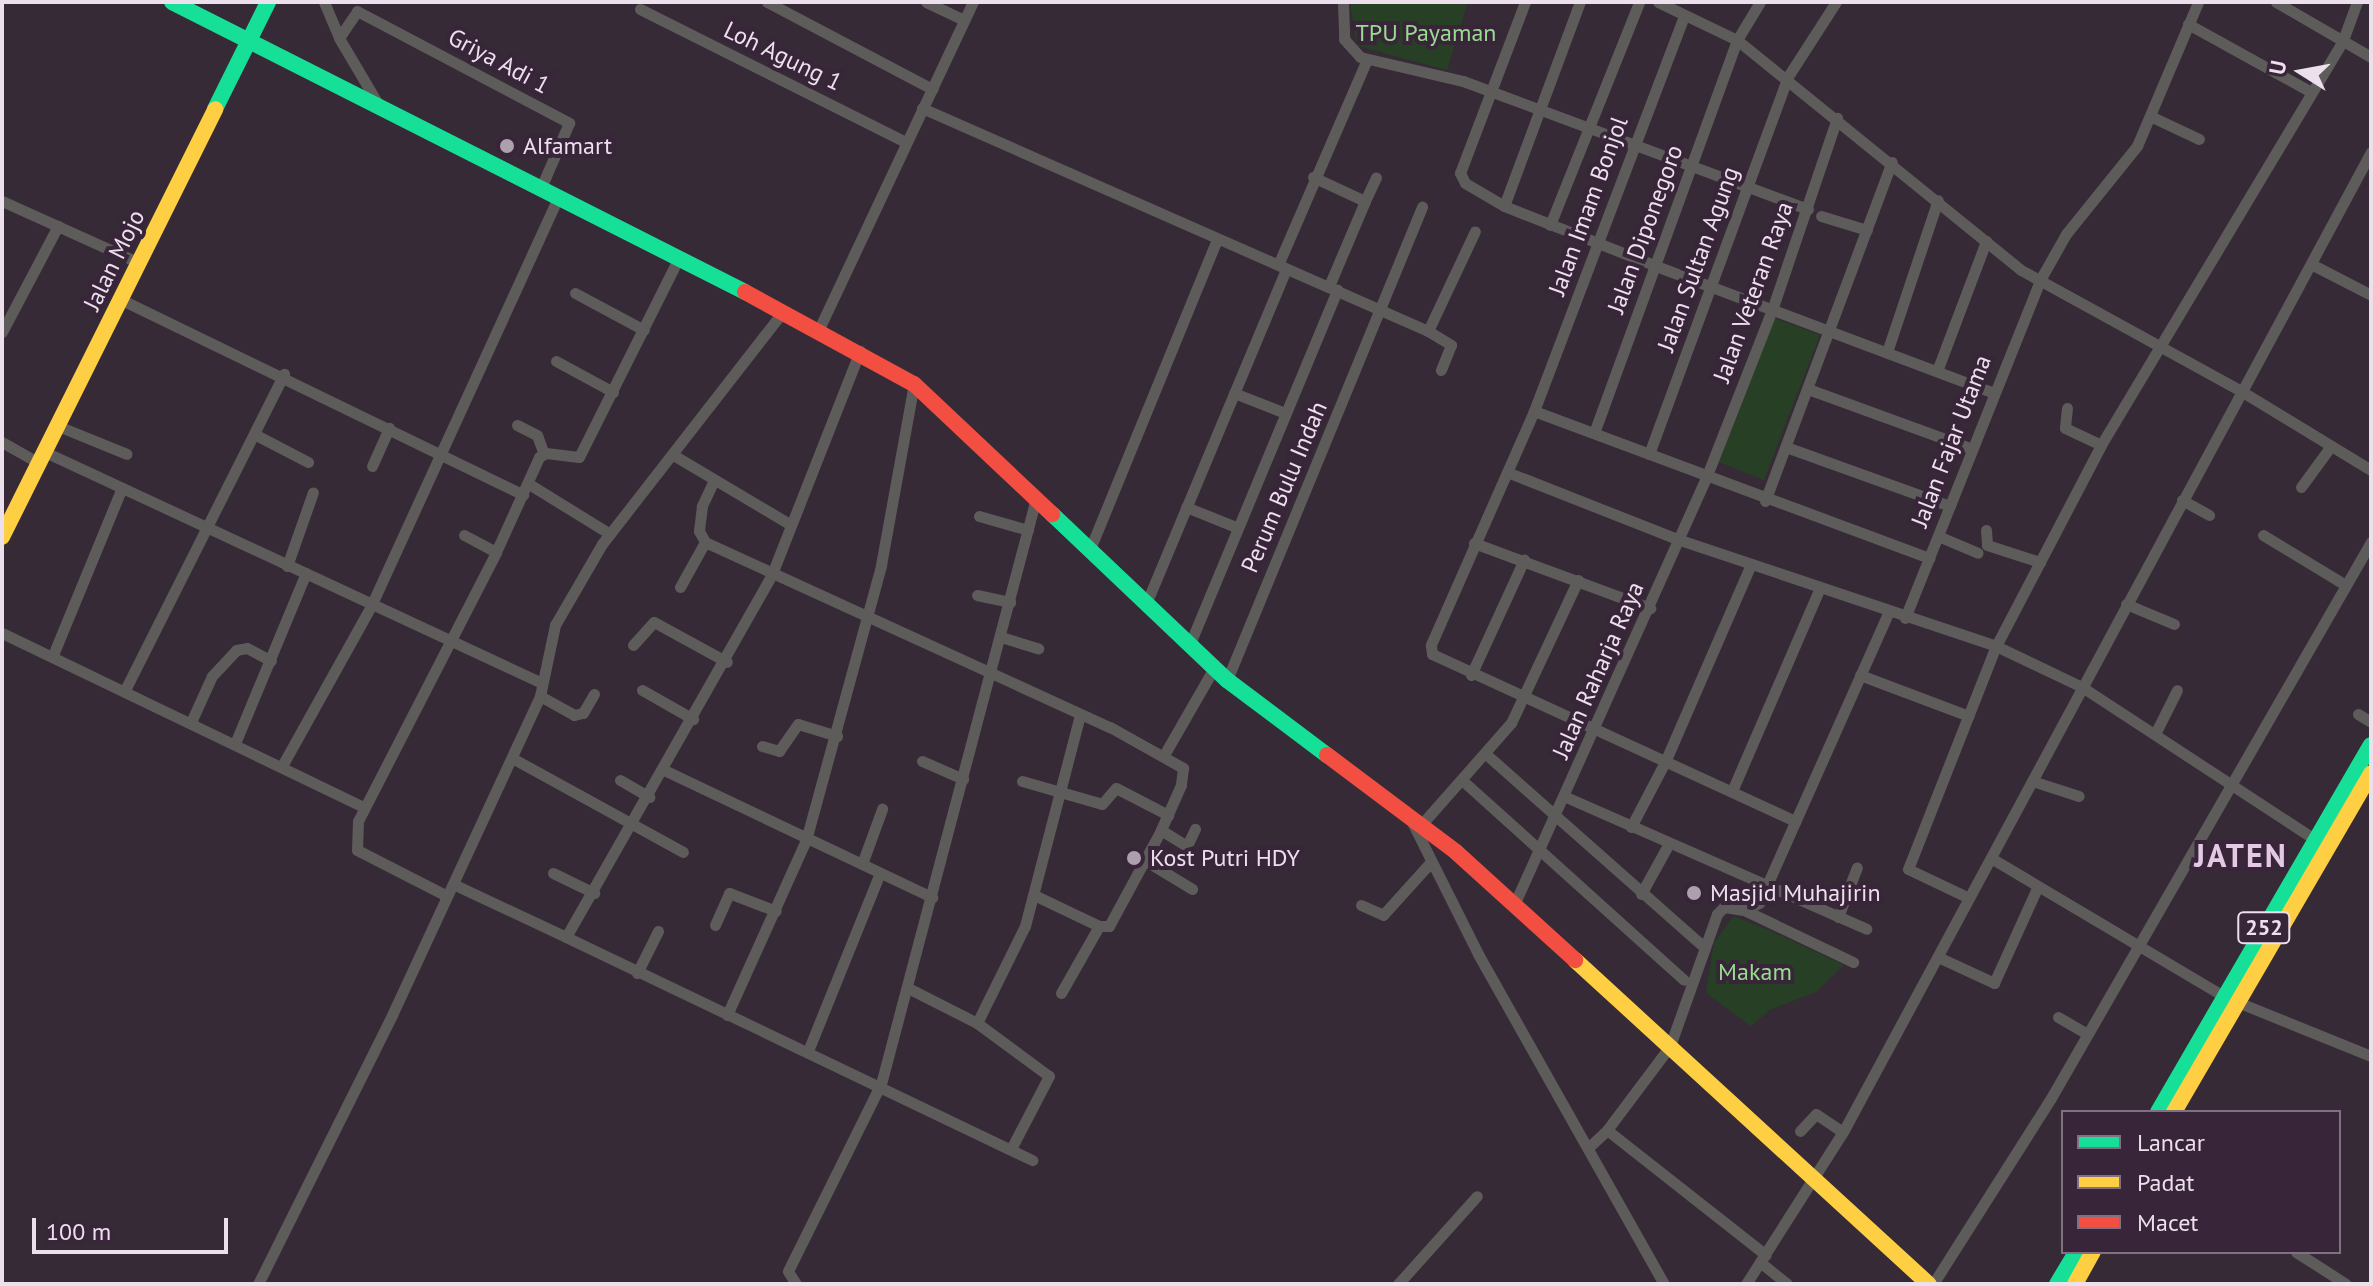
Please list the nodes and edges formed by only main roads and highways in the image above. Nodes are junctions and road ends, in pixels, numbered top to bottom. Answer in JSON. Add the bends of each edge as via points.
{"nodes":[{"id":1,"x":172,"y":2,"type":"edge"},
{"id":2,"x":268,"y":2,"type":"edge"},
{"id":3,"x":248,"y":41,"type":"junction"},
{"id":4,"x":2,"y":537,"type":"edge"},
{"id":5,"x":2371,"y":745,"type":"edge"},
{"id":6,"x":2371,"y":773,"type":"edge"},
{"id":7,"x":2322,"y":843,"type":"junction"},
{"id":8,"x":2241,"y":1004,"type":"junction"},
{"id":9,"x":2160,"y":1110,"type":"edge"},
{"id":10,"x":2175,"y":1110,"type":"edge"},
{"id":11,"x":2075,"y":1254,"type":"edge"},
{"id":12,"x":2092,"y":1254,"type":"edge"},
{"id":13,"x":1928,"y":1284,"type":"edge"},
{"id":14,"x":2057,"y":1284,"type":"edge"},
{"id":15,"x":2075,"y":1284,"type":"edge"}],
"edges":[{"from":1,"to":3,"type":"main road"},
{"from":2,"to":3,"type":"main road","name":"Jalan Mojo"},
{"from":3,"to":4,"type":"main road","name":"Jalan Mojo"},
{"from":3,"to":13,"type":"main road","via":[[819,329],[914,384],[1227,680],[1415,820],[1514,905]]},
{"from":5,"to":7,"type":"main road","number":"252"},
{"from":6,"to":7,"type":"main road","number":"252"},
{"from":7,"to":8,"type":"main road","number":"252"},
{"from":8,"to":9,"type":"main road","number":"252"},
{"from":8,"to":10,"type":"main road","number":"252"},
{"from":11,"to":14,"type":"main road"},
{"from":12,"to":15,"type":"main road"}]}
